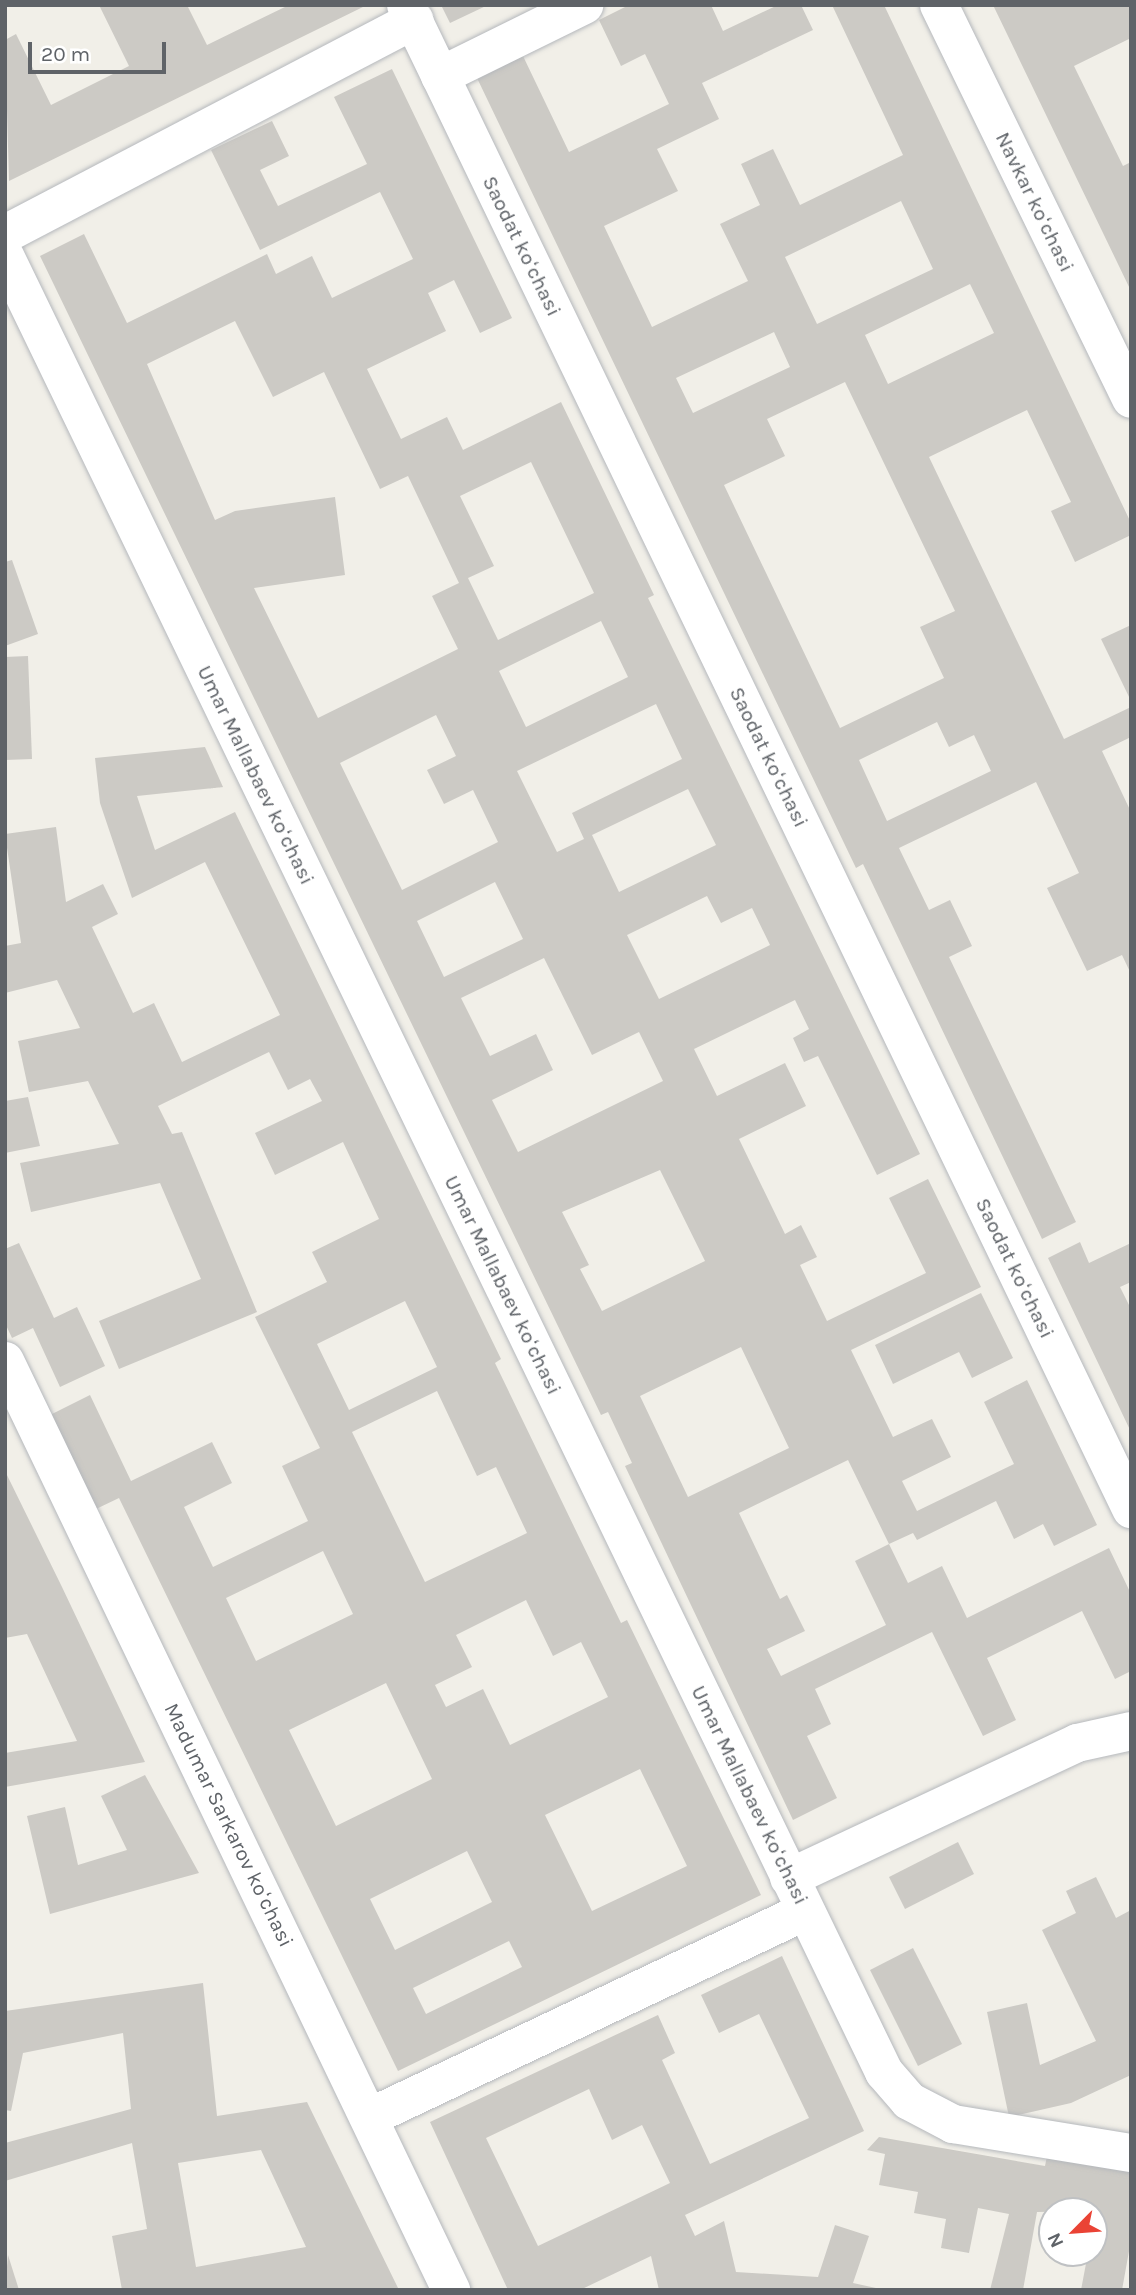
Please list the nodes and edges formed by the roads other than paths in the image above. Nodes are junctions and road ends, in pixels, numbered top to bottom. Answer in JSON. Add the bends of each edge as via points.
{"nodes":[{"id":1,"x":584,"y":5,"type":"edge"},
{"id":2,"x":939,"y":5,"type":"edge"},
{"id":3,"x":410,"y":13,"type":"edge"},
{"id":4,"x":440,"y":76,"type":"junction"},
{"id":5,"x":6,"y":255,"type":"edge"},
{"id":6,"x":1131,"y":399,"type":"edge"},
{"id":7,"x":5,"y":1361,"type":"edge"},
{"id":8,"x":1131,"y":1509,"type":"edge"},
{"id":9,"x":1131,"y":1731,"type":"edge"},
{"id":10,"x":797,"y":1894,"type":"junction"},
{"id":11,"x":370,"y":2117,"type":"junction"},
{"id":12,"x":1131,"y":2153,"type":"edge"},
{"id":13,"x":451,"y":2290,"type":"edge"}],
"edges":[{"from":1,"to":4,"type":"street"},
{"from":2,"to":6,"type":"street","name":"Navkar koʻchasi"},
{"from":3,"to":4,"type":"street","name":"Saodat koʻchasi"},
{"from":3,"to":5,"type":"street"},
{"from":4,"to":8,"type":"street","name":"Saodat koʻchasi"},
{"from":5,"to":10,"type":"street","name":"Umar Mallabaev koʻchasi"},
{"from":7,"to":11,"type":"street","name":"Madumar Sarkarov koʻchasi"},
{"from":9,"to":10,"type":"street","via":[[1077,1743]]},
{"from":10,"to":11,"type":"street"},
{"from":10,"to":12,"type":"street","name":"Umar Mallabaev koʻchasi","via":[[884,2072],[909,2101],[953,2124]]},
{"from":11,"to":13,"type":"street","name":"Madumar Sarkarov koʻchasi"}]}
